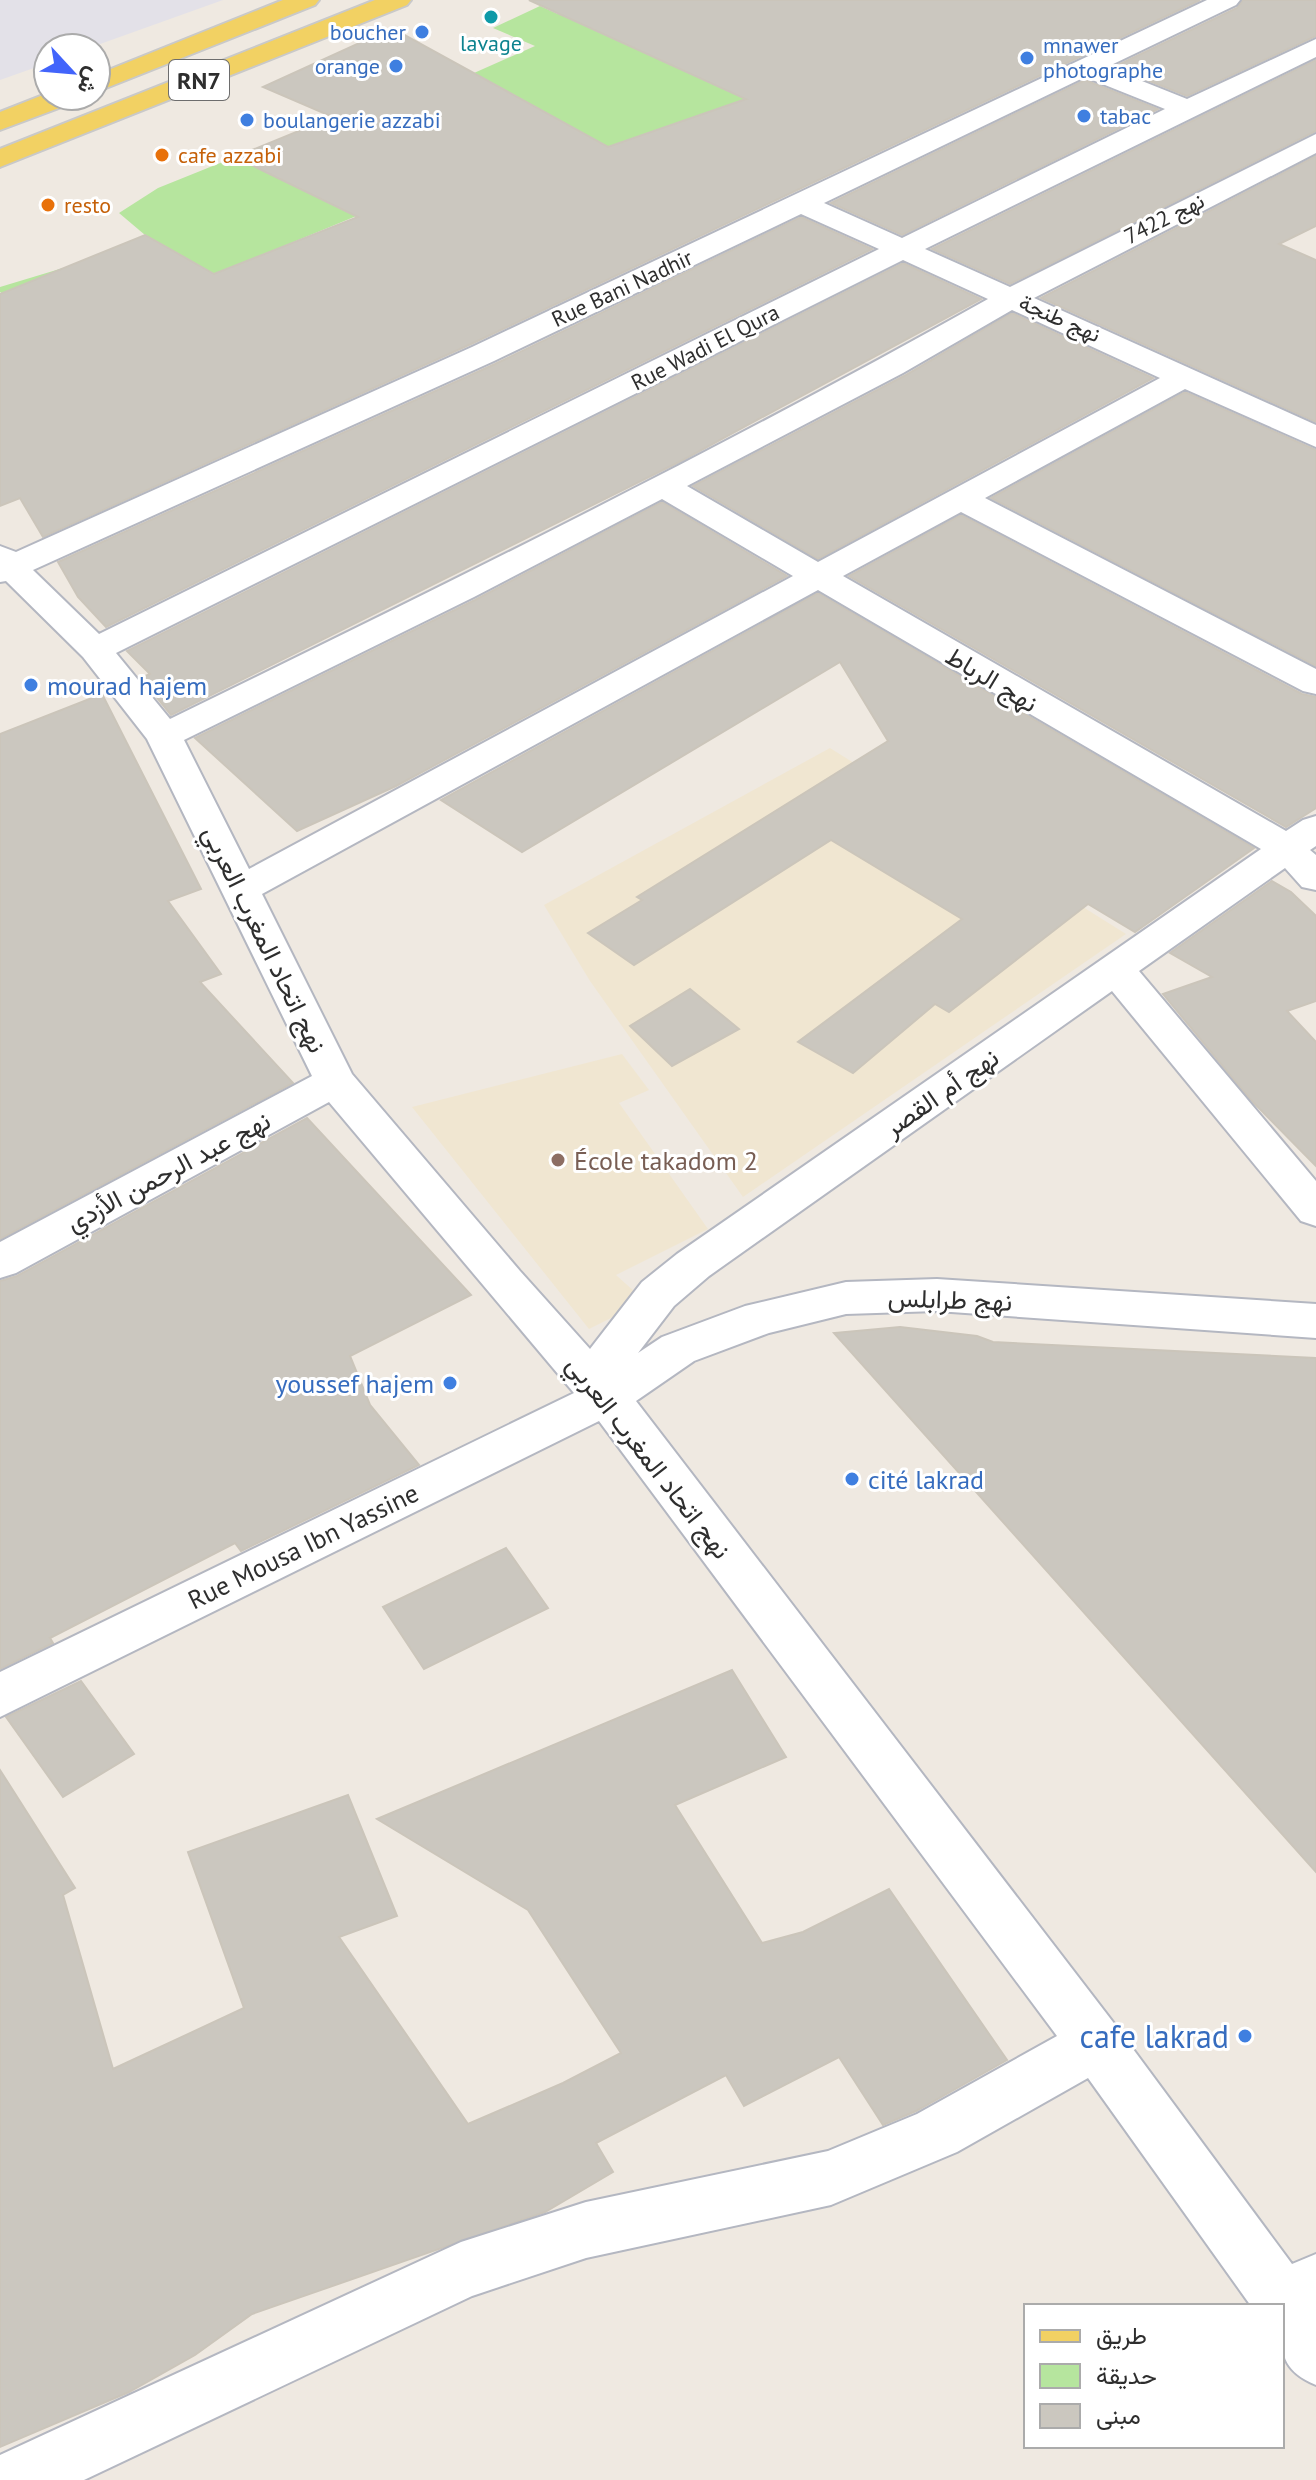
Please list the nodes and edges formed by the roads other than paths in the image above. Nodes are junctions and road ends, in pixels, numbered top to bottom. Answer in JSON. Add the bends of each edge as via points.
{"nodes":[{"id":1,"x":306,"y":0,"type":"edge"},
{"id":2,"x":398,"y":0,"type":"edge"},
{"id":3,"x":1227,"y":0,"type":"edge"},
{"id":4,"x":1316,"y":47,"type":"edge"},
{"id":5,"x":1085,"y":68,"type":"junction"},
{"id":6,"x":112,"y":78,"type":"edge"},
{"id":7,"x":1187,"y":108,"type":"junction"},
{"id":8,"x":32,"y":109,"type":"edge"},
{"id":9,"x":0,"y":122,"type":"edge"},
{"id":10,"x":1316,"y":142,"type":"edge"},
{"id":11,"x":1286,"y":157,"type":"junction"},
{"id":12,"x":0,"y":159,"type":"edge"},
{"id":13,"x":1316,"y":170,"type":"edge"},
{"id":14,"x":801,"y":203,"type":"junction"},
{"id":15,"x":900,"y":248,"type":"junction"},
{"id":16,"x":1014,"y":297,"type":"junction"},
{"id":17,"x":1186,"y":376,"type":"junction"},
{"id":18,"x":1310,"y":428,"type":"edge"},
{"id":19,"x":663,"y":486,"type":"junction"},
{"id":20,"x":961,"y":499,"type":"junction"},
{"id":21,"x":4,"y":565,"type":"edge"},
{"id":22,"x":821,"y":575,"type":"junction"},
{"id":23,"x":95,"y":650,"type":"junction"},
{"id":24,"x":1316,"y":683,"type":"edge"},
{"id":25,"x":164,"y":736,"type":"junction"},
{"id":26,"x":1302,"y":838,"type":"edge"},
{"id":27,"x":1316,"y":878,"type":"edge"},
{"id":28,"x":242,"y":889,"type":"junction"},
{"id":29,"x":1115,"y":968,"type":"junction"},
{"id":30,"x":335,"y":1081,"type":"junction"},
{"id":31,"x":1316,"y":1210,"type":"edge"},
{"id":32,"x":0,"y":1262,"type":"edge"},
{"id":33,"x":1316,"y":1321,"type":"edge"},
{"id":34,"x":599,"y":1389,"type":"junction"},
{"id":35,"x":0,"y":1696,"type":"edge"},
{"id":36,"x":1096,"y":2044,"type":"junction"},
{"id":37,"x":1299,"y":2291,"type":"edge"},
{"id":38,"x":1316,"y":2355,"type":"edge"},
{"id":39,"x":15,"y":2480,"type":"edge"}],
"edges":[{"from":1,"to":6,"type":"main road","number":"RN7"},
{"from":2,"to":12,"type":"main road","number":"RN7"},
{"from":3,"to":5,"type":"street","name":"Rue Bani Nadhir"},
{"from":4,"to":7,"type":"street","name":"Rue Wadi El Qura"},
{"from":5,"to":7,"type":"street"},
{"from":5,"to":14,"type":"street","name":"Rue Bani Nadhir"},
{"from":7,"to":15,"type":"street","name":"Rue Wadi El Qura"},
{"from":8,"to":9,"type":"main road"},
{"from":10,"to":11,"type":"street","name":"نهج 7422"},
{"from":11,"to":13,"type":"street"},
{"from":11,"to":16,"type":"street","name":"نهج 7422"},
{"from":14,"to":15,"type":"street","name":"نهج طنجة"},
{"from":14,"to":21,"type":"street","name":"Rue Bani Nadhir","via":[[483,354]]},
{"from":15,"to":16,"type":"street","name":"نهج طنجة"},
{"from":15,"to":23,"type":"street","name":"Rue Wadi El Qura"},
{"from":16,"to":17,"type":"street","name":"نهج طنجة"},
{"from":16,"to":19,"type":"street","name":"نهج 7422"},
{"from":17,"to":18,"type":"street","name":"نهج طنجة"},
{"from":17,"to":20,"type":"street"},
{"from":19,"to":22,"type":"street","name":"نهج الرباط"},
{"from":19,"to":25,"type":"street","name":"نهج 7422"},
{"from":20,"to":22,"type":"street"},
{"from":20,"to":24,"type":"street"},
{"from":21,"to":23,"type":"street","name":"نهج اتحاد المغرب العربي"},
{"from":22,"to":26,"type":"street","name":"نهج الرباط","via":[[1040,708]]},
{"from":22,"to":28,"type":"street"},
{"from":23,"to":25,"type":"street","name":"نهج اتحاد المغرب العربي"},
{"from":25,"to":28,"type":"street","name":"نهج اتحاد المغرب العربي"},
{"from":26,"to":27,"type":"street","name":"نهج الرباط"},
{"from":26,"to":29,"type":"street","name":"نهج أم القصر"},
{"from":28,"to":30,"type":"street","name":"نهج اتحاد المغرب العربي"},
{"from":29,"to":31,"type":"street"},
{"from":29,"to":34,"type":"street","name":"نهج أم القصر","via":[[693,1265],[658,1294]]},
{"from":30,"to":32,"type":"street","name":"نهج عبد الرحمن الأزدي"},
{"from":30,"to":34,"type":"street","name":"نهج اتحاد المغرب العربي"},
{"from":33,"to":34,"type":"street","name":"نهج طرابلس","via":[[937,1295],[846,1298],[761,1318],[678,1349]]},
{"from":34,"to":35,"type":"street","name":"Rue Mousa Ibn Yassine"},
{"from":34,"to":36,"type":"street","name":"نهج اتحاد المغرب العربي"},
{"from":36,"to":37,"type":"street","name":"نهج اتحاد المغرب العربي"},
{"from":36,"to":39,"type":"street","via":[[937,2133],[831,2178],[586,2230],[461,2271]]},
{"from":37,"to":38,"type":"street","name":"نهج اتحاد المغرب العربي"}]}
